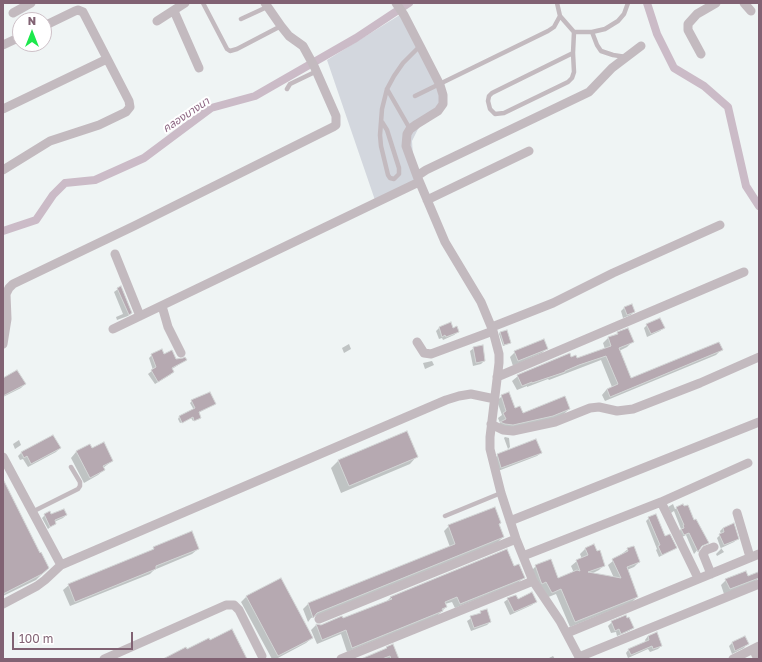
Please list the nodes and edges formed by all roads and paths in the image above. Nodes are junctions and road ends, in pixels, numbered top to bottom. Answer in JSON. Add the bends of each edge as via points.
{"nodes":[{"id":1,"x":185,"y":3,"type":"edge"},
{"id":2,"x":203,"y":3,"type":"edge"},
{"id":3,"x":396,"y":3,"type":"edge"},
{"id":4,"x":557,"y":3,"type":"edge"},
{"id":5,"x":628,"y":3,"type":"edge"},
{"id":6,"x":716,"y":3,"type":"edge"},
{"id":7,"x":744,"y":3,"type":"edge"},
{"id":8,"x":27,"y":4,"type":"edge"},
{"id":9,"x":266,"y":5,"type":"edge"},
{"id":10,"x":174,"y":11,"type":"junction"},
{"id":11,"x":751,"y":11,"type":"dead end"},
{"id":12,"x":15,"y":12,"type":"edge"},
{"id":13,"x":560,"y":16,"type":"junction"},
{"id":14,"x":241,"y":19,"type":"dead end"},
{"id":15,"x":157,"y":21,"type":"dead end"},
{"id":16,"x":52,"y":22,"type":"edge"},
{"id":17,"x":280,"y":26,"type":"junction"},
{"id":18,"x":574,"y":32,"type":"junction"},
{"id":19,"x":592,"y":32,"type":"junction"},
{"id":20,"x":420,"y":46,"type":"junction"},
{"id":21,"x":641,"y":46,"type":"dead end"},
{"id":22,"x":573,"y":54,"type":"junction"},
{"id":23,"x":701,"y":54,"type":"dead end"},
{"id":24,"x":628,"y":58,"type":"junction"},
{"id":25,"x":106,"y":59,"type":"junction"},
{"id":26,"x":199,"y":68,"type":"dead end"},
{"id":27,"x":316,"y":69,"type":"junction"},
{"id":28,"x":440,"y":85,"type":"junction"},
{"id":29,"x":287,"y":89,"type":"dead end"},
{"id":30,"x":387,"y":89,"type":"junction"},
{"id":31,"x":415,"y":96,"type":"dead end"},
{"id":32,"x":3,"y":109,"type":"edge"},
{"id":33,"x":382,"y":122,"type":"junction"},
{"id":34,"x":410,"y":129,"type":"junction"},
{"id":35,"x":529,"y":151,"type":"dead end"},
{"id":36,"x":3,"y":170,"type":"edge"},
{"id":37,"x":418,"y":179,"type":"junction"},
{"id":38,"x":427,"y":200,"type":"junction"},
{"id":39,"x":720,"y":225,"type":"dead end"},
{"id":40,"x":115,"y":254,"type":"dead end"},
{"id":41,"x":744,"y":272,"type":"dead end"},
{"id":42,"x":162,"y":306,"type":"junction"},
{"id":43,"x":140,"y":316,"type":"junction"},
{"id":44,"x":113,"y":329,"type":"dead end"},
{"id":45,"x":492,"y":329,"type":"junction"},
{"id":46,"x":417,"y":342,"type":"dead end"},
{"id":47,"x":3,"y":344,"type":"edge"},
{"id":48,"x":181,"y":353,"type":"dead end"},
{"id":49,"x":759,"y":357,"type":"edge"},
{"id":50,"x":497,"y":377,"type":"junction"},
{"id":51,"x":495,"y":399,"type":"junction"},
{"id":52,"x":759,"y":422,"type":"edge"},
{"id":53,"x":491,"y":424,"type":"junction"},
{"id":54,"x":3,"y":457,"type":"edge"},
{"id":55,"x":748,"y":463,"type":"dead end"},
{"id":56,"x":71,"y":467,"type":"dead end"},
{"id":57,"x":501,"y":493,"type":"junction"},
{"id":58,"x":661,"y":502,"type":"junction"},
{"id":59,"x":32,"y":512,"type":"junction"},
{"id":60,"x":737,"y":513,"type":"dead end"},
{"id":61,"x":445,"y":516,"type":"dead end"},
{"id":62,"x":510,"y":521,"type":"junction"},
{"id":63,"x":516,"y":539,"type":"junction"},
{"id":64,"x":714,"y":547,"type":"dead end"},
{"id":65,"x":523,"y":556,"type":"junction"},
{"id":66,"x":755,"y":556,"type":"edge"},
{"id":67,"x":61,"y":565,"type":"junction"},
{"id":68,"x":711,"y":574,"type":"junction"},
{"id":69,"x":698,"y":578,"type":"junction"},
{"id":70,"x":533,"y":581,"type":"junction"},
{"id":71,"x":759,"y":584,"type":"edge"},
{"id":72,"x":3,"y":604,"type":"edge"},
{"id":73,"x":319,"y":619,"type":"dead end"},
{"id":74,"x":567,"y":633,"type":"junction"},
{"id":75,"x":756,"y":648,"type":"edge"},
{"id":76,"x":262,"y":656,"type":"dead end"},
{"id":77,"x":579,"y":658,"type":"edge"},
{"id":78,"x":104,"y":659,"type":"edge"},
{"id":79,"x":342,"y":659,"type":"edge"},
{"id":80,"x":733,"y":659,"type":"edge"},
{"id":81,"x":758,"y":659,"type":"edge"}],
"edges":[{"from":1,"to":10,"type":"street"},
{"from":2,"to":17,"type":"lane","via":[[230,51]]},
{"from":3,"to":20,"type":"street"},
{"from":4,"to":13,"type":"lane"},
{"from":5,"to":19,"type":"lane","via":[[618,21],[606,29]]},
{"from":6,"to":23,"type":"street","via":[[697,14],[688,24],[688,30]]},
{"from":7,"to":11,"type":"street"},
{"from":8,"to":12,"type":"street"},
{"from":9,"to":14,"type":"lane"},
{"from":9,"to":17,"type":"street"},
{"from":10,"to":15,"type":"street"},
{"from":10,"to":26,"type":"street"},
{"from":13,"to":18,"type":"lane"},
{"from":13,"to":28,"type":"lane","via":[[554,27],[548,31]]},
{"from":16,"to":25,"type":"street","via":[[75,11],[81,11],[85,14]]},
{"from":17,"to":27,"type":"street","via":[[303,46]]},
{"from":18,"to":19,"type":"lane"},
{"from":18,"to":22,"type":"lane"},
{"from":19,"to":24,"type":"lane","via":[[601,50]]},
{"from":20,"to":28,"type":"street"},
{"from":20,"to":30,"type":"lane","via":[[403,63]]},
{"from":21,"to":24,"type":"street"},
{"from":22,"to":22,"type":"lane","via":[[492,93],[488,101],[490,109],[495,114],[504,113],[568,82],[574,72]]},
{"from":24,"to":37,"type":"street","via":[[612,68],[584,95],[426,170]]},
{"from":25,"to":32,"type":"street"},
{"from":25,"to":36,"type":"street","via":[[129,101],[129,109],[99,124],[50,141]]},
{"from":27,"to":29,"type":"lane","via":[[290,84]]},
{"from":27,"to":47,"type":"street","via":[[336,116],[336,125],[13,284],[6,294],[7,319]]},
{"from":28,"to":31,"type":"lane"},
{"from":28,"to":34,"type":"street","via":[[444,100],[441,108]]},
{"from":30,"to":33,"type":"lane"},
{"from":30,"to":34,"type":"lane"},
{"from":33,"to":33,"type":"lane","via":[[391,139],[399,168],[399,174],[394,179],[388,174],[381,146]]},
{"from":34,"to":37,"type":"street","via":[[406,146]]},
{"from":35,"to":38,"type":"street"},
{"from":37,"to":38,"type":"street"},
{"from":37,"to":42,"type":"street"},
{"from":38,"to":45,"type":"street","via":[[445,242],[481,302]]},
{"from":39,"to":45,"type":"street"},
{"from":40,"to":43,"type":"street"},
{"from":41,"to":50,"type":"street"},
{"from":42,"to":43,"type":"street"},
{"from":42,"to":48,"type":"street","via":[[170,332]]},
{"from":43,"to":44,"type":"street"},
{"from":45,"to":46,"type":"street","via":[[431,354],[424,353]]},
{"from":45,"to":50,"type":"street","via":[[498,354]]},
{"from":49,"to":53,"type":"street","via":[[633,409],[617,411],[590,408],[555,422],[514,431],[503,430]]},
{"from":50,"to":51,"type":"street"},
{"from":51,"to":53,"type":"street"},
{"from":51,"to":67,"type":"street","via":[[471,394],[446,400]]},
{"from":52,"to":62,"type":"street"},
{"from":53,"to":57,"type":"street","via":[[490,449]]},
{"from":54,"to":59,"type":"street"},
{"from":55,"to":58,"type":"street"},
{"from":56,"to":59,"type":"lane","via":[[80,482],[78,489]]},
{"from":57,"to":61,"type":"lane"},
{"from":57,"to":62,"type":"street"},
{"from":58,"to":65,"type":"street"},
{"from":58,"to":69,"type":"street"},
{"from":59,"to":67,"type":"street"},
{"from":60,"to":66,"type":"street"},
{"from":62,"to":63,"type":"street"},
{"from":63,"to":65,"type":"street"},
{"from":63,"to":73,"type":"street"},
{"from":64,"to":68,"type":"street","via":[[706,550],[704,554]]},
{"from":65,"to":70,"type":"street"},
{"from":66,"to":68,"type":"street"},
{"from":67,"to":72,"type":"street","via":[[37,586]]},
{"from":68,"to":69,"type":"street"},
{"from":69,"to":74,"type":"street"},
{"from":70,"to":74,"type":"street"},
{"from":70,"to":79,"type":"street"},
{"from":71,"to":77,"type":"street"},
{"from":74,"to":77,"type":"street"},
{"from":75,"to":80,"type":"street"},
{"from":75,"to":81,"type":"street"},
{"from":76,"to":78,"type":"street","via":[[239,610],[226,605]]}]}
